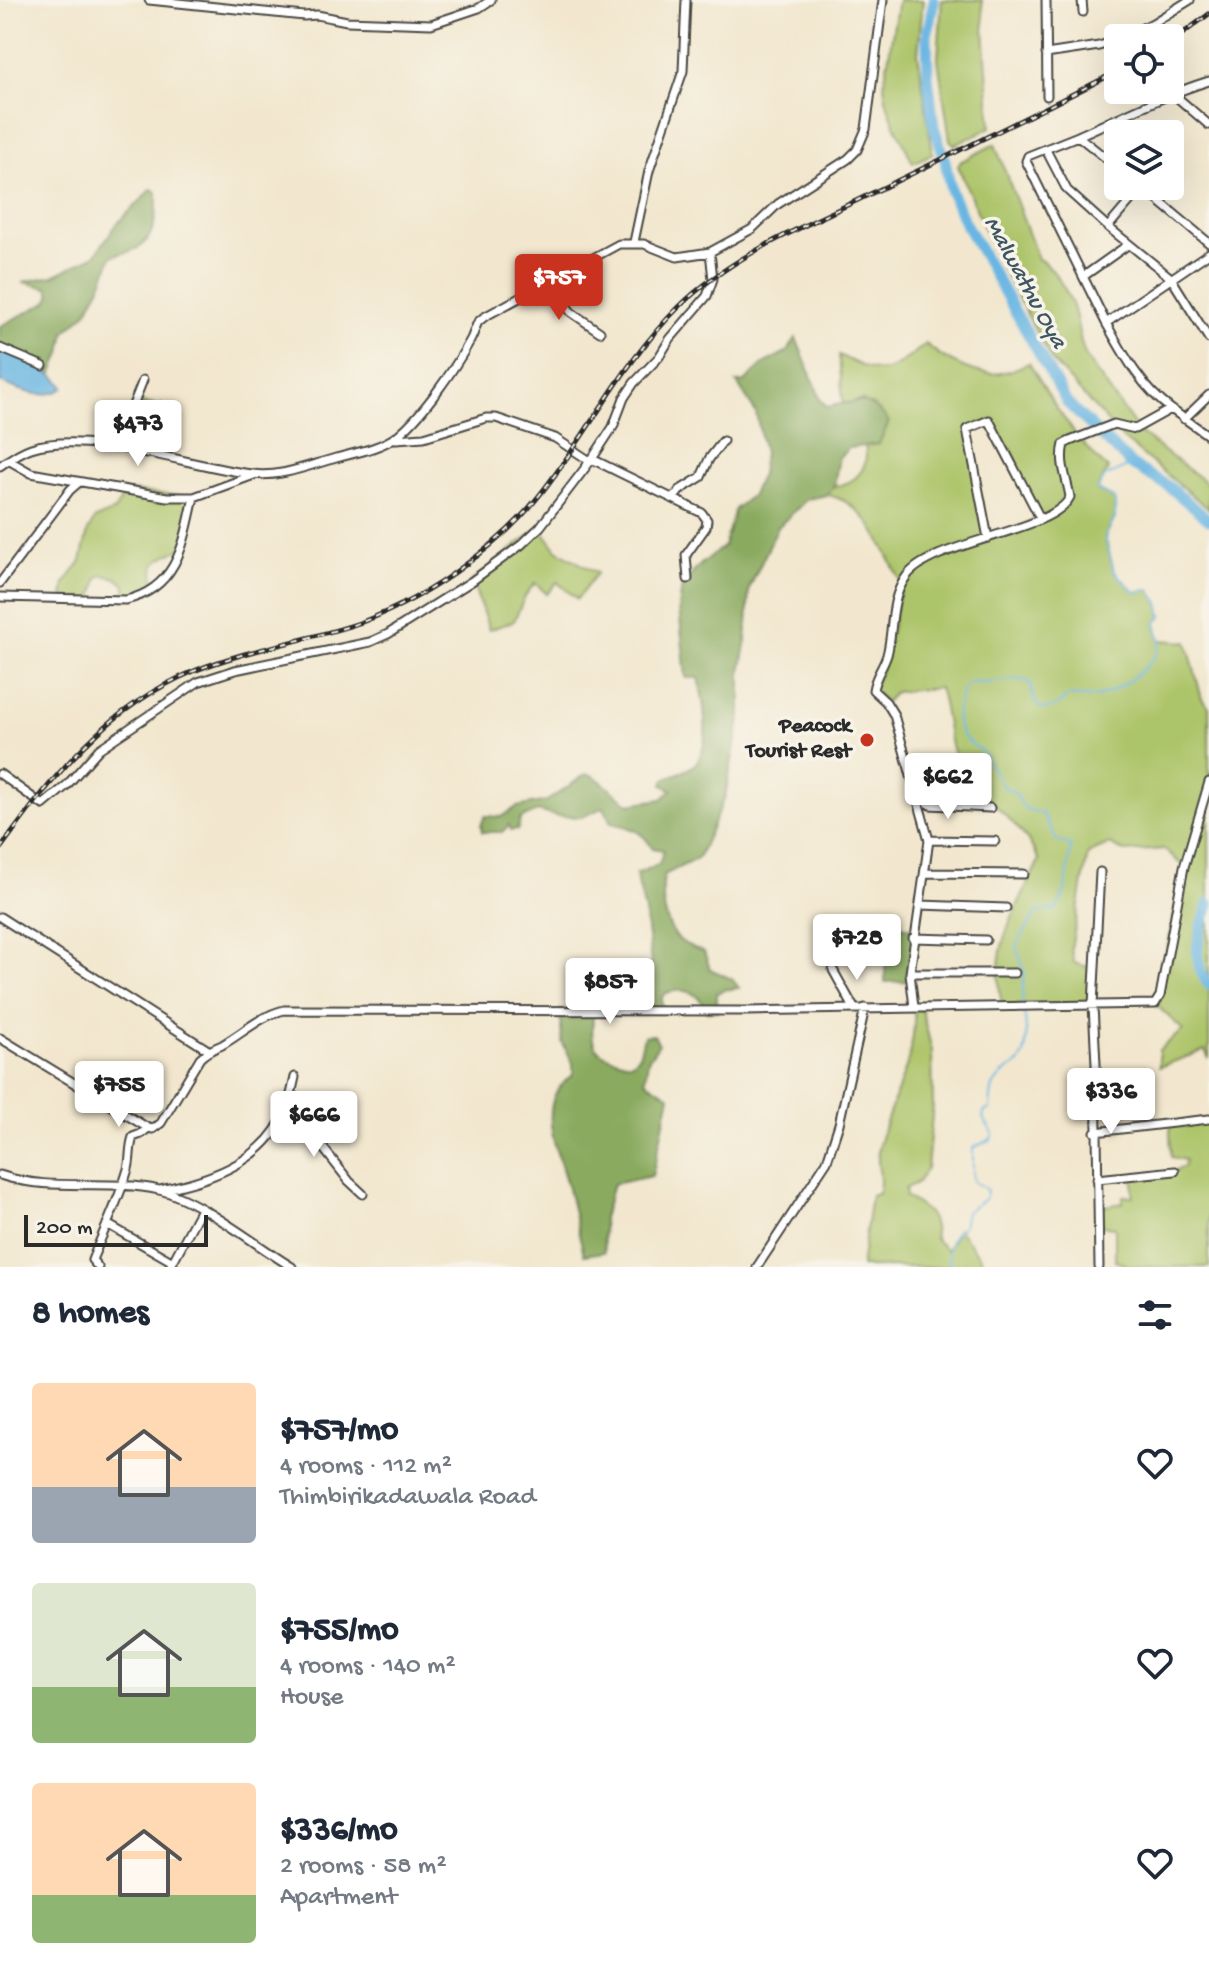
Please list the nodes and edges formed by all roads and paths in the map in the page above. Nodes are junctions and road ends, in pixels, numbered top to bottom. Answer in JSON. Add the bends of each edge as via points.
{"nodes":[{"id":1,"x":149,"y":0,"type":"edge"},
{"id":2,"x":491,"y":0,"type":"edge"},
{"id":3,"x":686,"y":0,"type":"edge"},
{"id":4,"x":883,"y":0,"type":"edge"},
{"id":5,"x":1046,"y":0,"type":"edge"},
{"id":6,"x":1082,"y":0,"type":"edge"},
{"id":7,"x":1190,"y":0,"type":"edge"},
{"id":8,"x":1083,"y":12,"type":"dead end"},
{"id":9,"x":1151,"y":24,"type":"edge"},
{"id":10,"x":1104,"y":44,"type":"edge"},
{"id":11,"x":1046,"y":54,"type":"junction"},
{"id":12,"x":1209,"y":81,"type":"edge"},
{"id":13,"x":1184,"y":89,"type":"edge"},
{"id":14,"x":1047,"y":96,"type":"dead end"},
{"id":15,"x":1184,"y":103,"type":"edge"},
{"id":16,"x":1153,"y":104,"type":"edge"},
{"id":17,"x":1209,"y":125,"type":"edge"},
{"id":18,"x":1078,"y":136,"type":"junction"},
{"id":19,"x":1046,"y":150,"type":"junction"},
{"id":20,"x":1104,"y":157,"type":"edge"},
{"id":21,"x":1131,"y":200,"type":"edge"},
{"id":22,"x":1158,"y":200,"type":"edge"},
{"id":23,"x":1108,"y":227,"type":"junction"},
{"id":24,"x":634,"y":242,"type":"junction"},
{"id":25,"x":1209,"y":243,"type":"edge"},
{"id":26,"x":1129,"y":244,"type":"junction"},
{"id":27,"x":710,"y":252,"type":"junction"},
{"id":28,"x":1209,"y":253,"type":"edge"},
{"id":29,"x":1084,"y":276,"type":"junction"},
{"id":30,"x":1171,"y":278,"type":"junction"},
{"id":31,"x":548,"y":282,"type":"junction"},
{"id":32,"x":1106,"y":323,"type":"junction"},
{"id":33,"x":600,"y":332,"type":"dead end"},
{"id":34,"x":1209,"y":339,"type":"edge"},
{"id":35,"x":0,"y":348,"type":"edge"},
{"id":36,"x":43,"y":366,"type":"dead end"},
{"id":37,"x":143,"y":380,"type":"dead end"},
{"id":38,"x":1209,"y":395,"type":"edge"},
{"id":39,"x":160,"y":406,"type":"dead end"},
{"id":40,"x":1171,"y":409,"type":"junction"},
{"id":41,"x":1184,"y":419,"type":"junction"},
{"id":42,"x":1209,"y":436,"type":"edge"},
{"id":43,"x":393,"y":439,"type":"junction"},
{"id":44,"x":723,"y":441,"type":"dead end"},
{"id":45,"x":116,"y":448,"type":"junction"},
{"id":46,"x":146,"y":454,"type":"junction"},
{"id":47,"x":8,"y":460,"type":"junction"},
{"id":48,"x":591,"y":460,"type":"junction"},
{"id":49,"x":0,"y":466,"type":"edge"},
{"id":50,"x":253,"y":476,"type":"junction"},
{"id":51,"x":78,"y":483,"type":"junction"},
{"id":52,"x":194,"y":497,"type":"junction"},
{"id":53,"x":673,"y":499,"type":"junction"},
{"id":54,"x":1040,"y":518,"type":"junction"},
{"id":55,"x":988,"y":538,"type":"junction"},
{"id":56,"x":688,"y":579,"type":"dead end"},
{"id":57,"x":0,"y":583,"type":"edge"},
{"id":58,"x":0,"y":597,"type":"edge"},
{"id":59,"x":0,"y":774,"type":"edge"},
{"id":60,"x":1209,"y":782,"type":"edge"},
{"id":61,"x":919,"y":797,"type":"junction"},
{"id":62,"x":990,"y":808,"type":"dead end"},
{"id":63,"x":929,"y":840,"type":"junction"},
{"id":64,"x":995,"y":841,"type":"dead end"},
{"id":65,"x":1100,"y":872,"type":"dead end"},
{"id":66,"x":926,"y":873,"type":"junction"},
{"id":67,"x":1024,"y":874,"type":"dead end"},
{"id":68,"x":920,"y":905,"type":"junction"},
{"id":69,"x":1006,"y":908,"type":"dead end"},
{"id":70,"x":0,"y":917,"type":"edge"},
{"id":71,"x":913,"y":938,"type":"junction"},
{"id":72,"x":986,"y":940,"type":"dead end"},
{"id":73,"x":833,"y":970,"type":"dead end"},
{"id":74,"x":910,"y":973,"type":"junction"},
{"id":75,"x":1015,"y":973,"type":"dead end"},
{"id":76,"x":1093,"y":1005,"type":"junction"},
{"id":77,"x":914,"y":1007,"type":"junction"},
{"id":78,"x":854,"y":1008,"type":"junction"},
{"id":79,"x":865,"y":1008,"type":"junction"},
{"id":80,"x":0,"y":1038,"type":"edge"},
{"id":81,"x":208,"y":1050,"type":"junction"},
{"id":82,"x":295,"y":1077,"type":"dead end"},
{"id":83,"x":288,"y":1103,"type":"junction"},
{"id":84,"x":1209,"y":1119,"type":"edge"},
{"id":85,"x":148,"y":1128,"type":"junction"},
{"id":86,"x":1095,"y":1132,"type":"junction"},
{"id":87,"x":1175,"y":1171,"type":"dead end"},
{"id":88,"x":0,"y":1175,"type":"edge"},
{"id":89,"x":1097,"y":1179,"type":"junction"},
{"id":90,"x":123,"y":1186,"type":"junction"},
{"id":91,"x":158,"y":1190,"type":"junction"},
{"id":92,"x":363,"y":1194,"type":"dead end"},
{"id":93,"x":201,"y":1209,"type":"junction"},
{"id":94,"x":107,"y":1224,"type":"junction"},
{"id":95,"x":171,"y":1265,"type":"edge"},
{"id":96,"x":98,"y":1267,"type":"edge"},
{"id":97,"x":292,"y":1267,"type":"edge"},
{"id":98,"x":757,"y":1267,"type":"edge"},
{"id":99,"x":1099,"y":1267,"type":"edge"}],
"edges":[{"from":1,"to":2,"type":"street","via":[[422,25]]},
{"from":3,"to":24,"type":"street","via":[[683,71],[649,171]]},
{"from":4,"to":27,"type":"street","via":[[866,129],[857,150],[778,204],[752,229]]},
{"from":5,"to":11,"type":"street"},
{"from":6,"to":8,"type":"street"},
{"from":7,"to":9,"type":"street"},
{"from":10,"to":11,"type":"street"},
{"from":11,"to":14,"type":"street"},
{"from":12,"to":13,"type":"street"},
{"from":15,"to":17,"type":"street"},
{"from":16,"to":18,"type":"street"},
{"from":18,"to":19,"type":"street"},
{"from":18,"to":20,"type":"street"},
{"from":19,"to":23,"type":"street","via":[[1067,190]]},
{"from":19,"to":29,"type":"street","via":[[1026,161]]},
{"from":21,"to":23,"type":"street"},
{"from":22,"to":25,"type":"street"},
{"from":23,"to":26,"type":"street"},
{"from":24,"to":27,"type":"street","via":[[677,257]]},
{"from":24,"to":31,"type":"street","via":[[619,244]]},
{"from":26,"to":29,"type":"street"},
{"from":26,"to":30,"type":"street"},
{"from":27,"to":48,"type":"street","via":[[713,279],[707,296],[634,383]]},
{"from":28,"to":30,"type":"street"},
{"from":29,"to":32,"type":"street"},
{"from":30,"to":32,"type":"street"},
{"from":30,"to":34,"type":"street"},
{"from":31,"to":33,"type":"street","via":[[571,312]]},
{"from":31,"to":43,"type":"street","via":[[478,322],[449,373]]},
{"from":32,"to":40,"type":"street","via":[[1151,393]]},
{"from":35,"to":36,"type":"street"},
{"from":37,"to":45,"type":"street"},
{"from":38,"to":41,"type":"street"},
{"from":39,"to":46,"type":"street"},
{"from":40,"to":41,"type":"street"},
{"from":40,"to":54,"type":"street","via":[[1135,429],[1105,426],[1064,444],[1070,497],[1062,508]]},
{"from":41,"to":42,"type":"street"},
{"from":43,"to":48,"type":"street","via":[[424,437],[496,418],[555,438]]},
{"from":43,"to":50,"type":"street","via":[[349,455]]},
{"from":44,"to":53,"type":"street","via":[[701,477]]},
{"from":45,"to":46,"type":"street"},
{"from":45,"to":47,"type":"street","via":[[53,443]]},
{"from":46,"to":50,"type":"street"},
{"from":47,"to":49,"type":"street"},
{"from":47,"to":51,"type":"street","via":[[31,473]]},
{"from":48,"to":53,"type":"street"},
{"from":48,"to":59,"type":"street","via":[[521,545],[388,634],[198,682],[99,749],[43,805]]},
{"from":50,"to":52,"type":"street"},
{"from":51,"to":52,"type":"street"},
{"from":51,"to":57,"type":"street"},
{"from":52,"to":58,"type":"street","via":[[178,558],[144,596]]},
{"from":53,"to":56,"type":"street","via":[[707,520],[686,555]]},
{"from":54,"to":55,"type":"street"},
{"from":54,"to":55,"type":"street","via":[[989,420],[967,429]]},
{"from":55,"to":61,"type":"street","via":[[918,567],[902,584],[891,618],[888,653],[873,690],[894,715]]},
{"from":60,"to":76,"type":"street","via":[[1184,867],[1159,1002]]},
{"from":61,"to":62,"type":"street","via":[[930,805]]},
{"from":61,"to":63,"type":"street"},
{"from":63,"to":64,"type":"street"},
{"from":63,"to":66,"type":"street"},
{"from":65,"to":76,"type":"street"},
{"from":66,"to":67,"type":"street"},
{"from":66,"to":68,"type":"street"},
{"from":68,"to":69,"type":"street"},
{"from":68,"to":71,"type":"street"},
{"from":70,"to":81,"type":"street"},
{"from":71,"to":72,"type":"street"},
{"from":71,"to":74,"type":"street"},
{"from":73,"to":78,"type":"street"},
{"from":74,"to":75,"type":"street"},
{"from":74,"to":77,"type":"street"},
{"from":76,"to":77,"type":"street"},
{"from":76,"to":86,"type":"street"},
{"from":77,"to":79,"type":"street"},
{"from":78,"to":79,"type":"street"},
{"from":78,"to":81,"type":"street","via":[[284,1010]]},
{"from":79,"to":98,"type":"street","via":[[827,1161]]},
{"from":80,"to":85,"type":"street"},
{"from":81,"to":85,"type":"street","via":[[161,1123]]},
{"from":82,"to":83,"type":"street"},
{"from":83,"to":91,"type":"street","via":[[282,1120],[255,1152],[221,1173]]},
{"from":83,"to":92,"type":"street"},
{"from":84,"to":86,"type":"street"},
{"from":85,"to":90,"type":"street","via":[[133,1137]]},
{"from":86,"to":89,"type":"street"},
{"from":87,"to":89,"type":"street"},
{"from":88,"to":90,"type":"street","via":[[35,1184]]},
{"from":89,"to":99,"type":"street"},
{"from":90,"to":91,"type":"street"},
{"from":90,"to":94,"type":"street"},
{"from":91,"to":93,"type":"street"},
{"from":93,"to":95,"type":"street"},
{"from":93,"to":97,"type":"street"},
{"from":94,"to":95,"type":"street"},
{"from":94,"to":96,"type":"street","via":[[92,1260]]}]}
